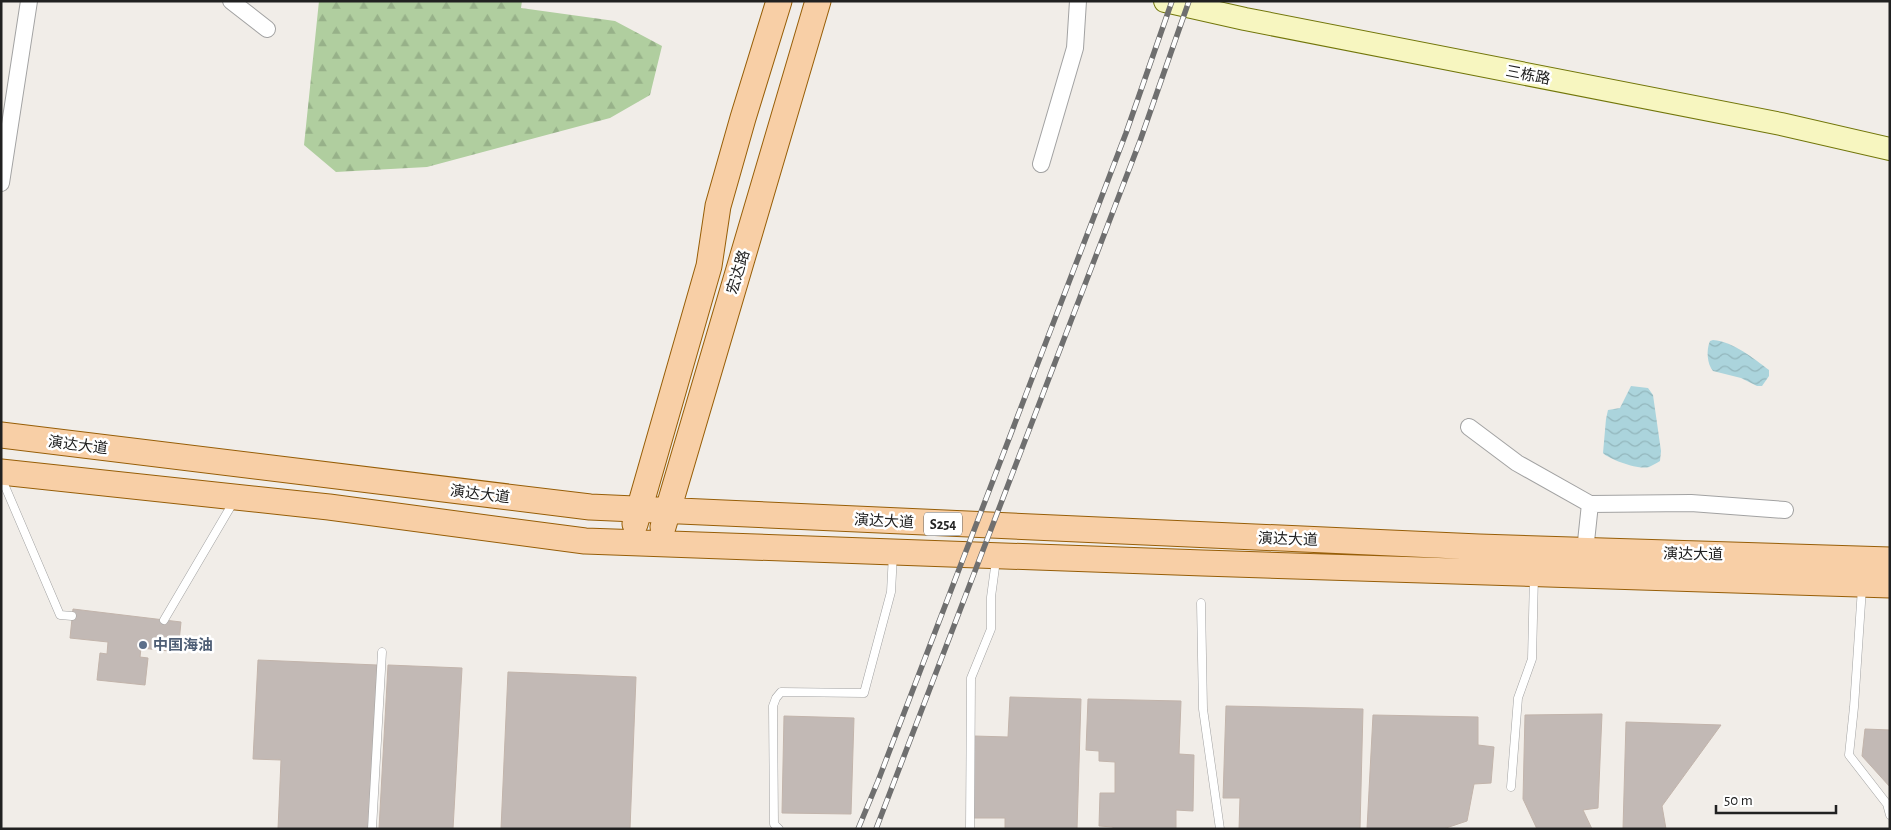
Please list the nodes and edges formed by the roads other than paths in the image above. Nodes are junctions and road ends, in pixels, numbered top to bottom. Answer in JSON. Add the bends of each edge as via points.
{"nodes":[{"id":1,"x":29,"y":1,"type":"edge"},
{"id":2,"x":231,"y":1,"type":"edge"},
{"id":3,"x":779,"y":1,"type":"edge"},
{"id":4,"x":818,"y":1,"type":"edge"},
{"id":5,"x":1078,"y":1,"type":"edge"},
{"id":6,"x":1165,"y":1,"type":"edge"},
{"id":7,"x":267,"y":29,"type":"dead end"},
{"id":8,"x":1890,"y":149,"type":"edge"},
{"id":9,"x":1040,"y":164,"type":"dead end"},
{"id":10,"x":1,"y":183,"type":"edge"},
{"id":11,"x":1469,"y":427,"type":"dead end"},
{"id":12,"x":1,"y":435,"type":"edge"},
{"id":13,"x":1,"y":472,"type":"edge"},
{"id":14,"x":1,"y":477,"type":"edge"},
{"id":15,"x":237,"y":497,"type":"junction"},
{"id":16,"x":1590,"y":504,"type":"junction"},
{"id":17,"x":638,"y":510,"type":"junction"},
{"id":18,"x":1785,"y":510,"type":"dead end"},
{"id":19,"x":668,"y":511,"type":"junction"},
{"id":20,"x":630,"y":542,"type":"junction"},
{"id":21,"x":659,"y":544,"type":"junction"},
{"id":22,"x":1586,"y":551,"type":"junction"},
{"id":23,"x":893,"y":552,"type":"junction"},
{"id":24,"x":997,"y":556,"type":"junction"},
{"id":25,"x":1890,"y":560,"type":"edge"},
{"id":26,"x":1534,"y":574,"type":"junction"},
{"id":27,"x":1862,"y":584,"type":"junction"},
{"id":28,"x":1890,"y":585,"type":"edge"},
{"id":29,"x":1201,"y":603,"type":"dead end"},
{"id":30,"x":72,"y":616,"type":"dead end"},
{"id":31,"x":164,"y":620,"type":"dead end"},
{"id":32,"x":382,"y":652,"type":"dead end"},
{"id":33,"x":1512,"y":787,"type":"dead end"},
{"id":34,"x":1890,"y":815,"type":"edge"},
{"id":35,"x":372,"y":829,"type":"edge"},
{"id":36,"x":779,"y":829,"type":"edge"},
{"id":37,"x":970,"y":829,"type":"edge"},
{"id":38,"x":1220,"y":829,"type":"edge"}],
"edges":[{"from":1,"to":10,"type":"street"},
{"from":2,"to":7,"type":"street"},
{"from":3,"to":17,"type":"main road","name":"宏达路","via":[[718,206],[709,266]]},
{"from":4,"to":19,"type":"main road","name":"宏达路"},
{"from":5,"to":9,"type":"street","via":[[1075,48]]},
{"from":6,"to":8,"type":"main road","name":"三栋路","via":[[1781,124]]},
{"from":11,"to":16,"type":"street","via":[[1517,463]]},
{"from":12,"to":17,"type":"main road","name":"演达大道","number":"S254","via":[[519,499]]},
{"from":13,"to":15,"type":"main road","name":"演达大道","number":"S254"},
{"from":14,"to":30,"type":"lane","via":[[60,615]]},
{"from":15,"to":20,"type":"main road","name":"演达大道","number":"S254","via":[[585,541]]},
{"from":15,"to":31,"type":"lane"},
{"from":16,"to":18,"type":"street","via":[[1691,503]]},
{"from":16,"to":22,"type":"street"},
{"from":17,"to":19,"type":"main road","name":"演达大道","number":"S254"},
{"from":17,"to":20,"type":"main road","name":"宏达路"},
{"from":19,"to":21,"type":"main road","name":"宏达路"},
{"from":19,"to":22,"type":"main road","name":"演达大道","number":"S254"},
{"from":20,"to":21,"type":"main road","name":"演达大道","number":"S254"},
{"from":21,"to":23,"type":"main road","name":"演达大道","number":"S254"},
{"from":22,"to":25,"type":"main road","name":"演达大道","number":"S254"},
{"from":23,"to":24,"type":"main road","name":"演达大道","number":"S254"},
{"from":23,"to":36,"type":"lane","via":[[891,592],[864,693],[780,692],[776,698],[773,706],[774,824]]},
{"from":24,"to":26,"type":"main road","name":"演达大道","number":"S254"},
{"from":24,"to":37,"type":"lane","via":[[991,597],[991,629],[972,678]]},
{"from":26,"to":27,"type":"main road","name":"演达大道","number":"S254"},
{"from":26,"to":33,"type":"lane","via":[[1532,660],[1518,698]]},
{"from":27,"to":28,"type":"main road","name":"演达大道","number":"S254"},
{"from":27,"to":34,"type":"lane","via":[[1849,755],[1887,804]]},
{"from":29,"to":38,"type":"lane","via":[[1203,709]]},
{"from":32,"to":35,"type":"lane"}]}
